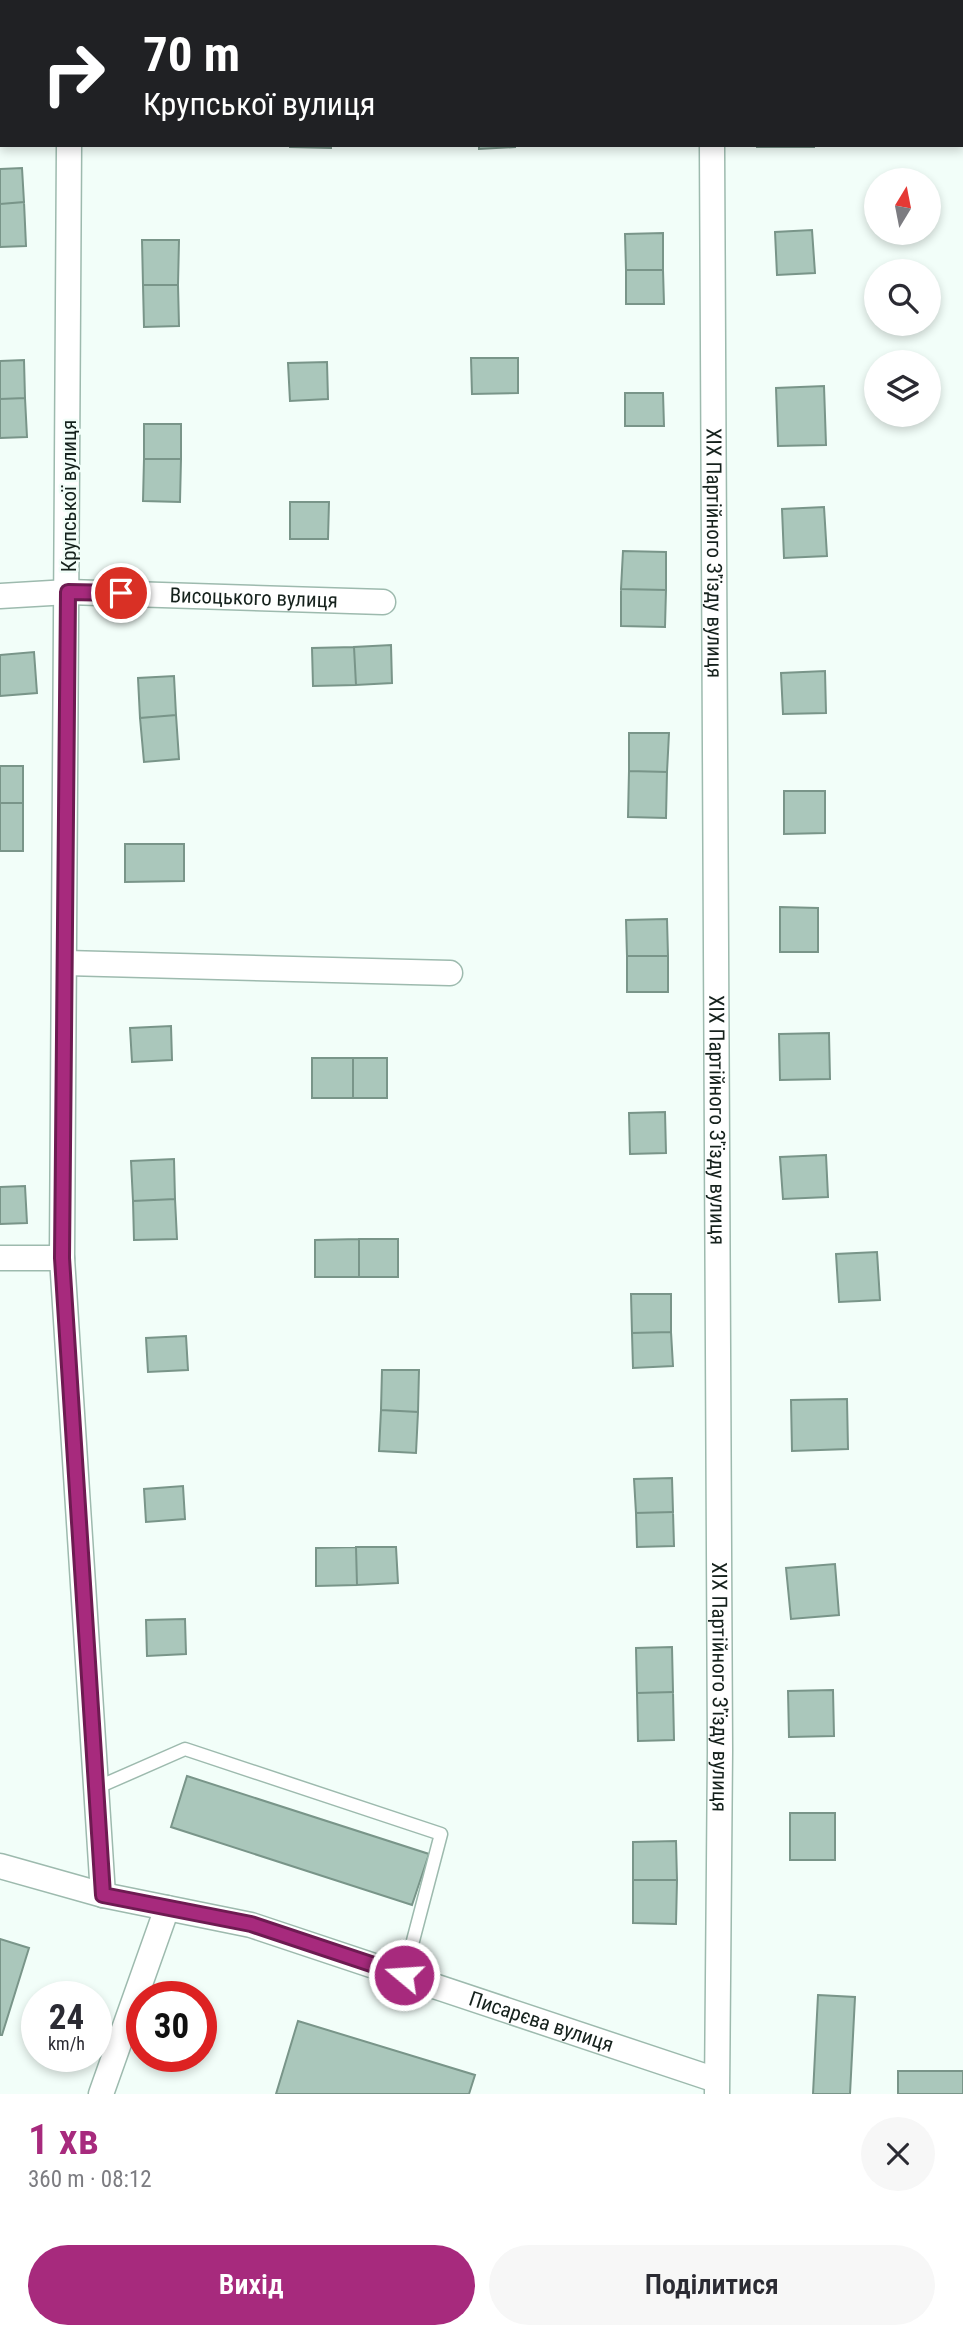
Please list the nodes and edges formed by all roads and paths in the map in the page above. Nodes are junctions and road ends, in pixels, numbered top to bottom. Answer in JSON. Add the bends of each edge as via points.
{"nodes":[{"id":1,"x":69,"y":147,"type":"edge"},
{"id":2,"x":712,"y":147,"type":"edge"},
{"id":3,"x":68,"y":592,"type":"junction"},
{"id":4,"x":0,"y":596,"type":"edge"},
{"id":5,"x":383,"y":603,"type":"dead end"},
{"id":6,"x":66,"y":963,"type":"junction"},
{"id":7,"x":450,"y":973,"type":"dead end"},
{"id":8,"x":0,"y":1258,"type":"edge"},
{"id":9,"x":62,"y":1258,"type":"junction"},
{"id":10,"x":96,"y":1788,"type":"junction"},
{"id":11,"x":0,"y":1866,"type":"edge"},
{"id":12,"x":103,"y":1895,"type":"junction"},
{"id":13,"x":166,"y":1908,"type":"junction"},
{"id":14,"x":404,"y":1975,"type":"junction"},
{"id":15,"x":716,"y":2087,"type":"edge"},
{"id":16,"x":101,"y":2094,"type":"edge"}],
"edges":[{"from":1,"to":3,"type":"street","name":"Крупської вулиця"},
{"from":2,"to":15,"type":"street","name":"XIX Партійного З'їзду вулиця","via":[[720,1737]]},
{"from":3,"to":4,"type":"street","name":"Висоцького вулиця"},
{"from":3,"to":5,"type":"street","name":"Висоцького вулиця"},
{"from":3,"to":6,"type":"street","name":"Крупської вулиця"},
{"from":6,"to":7,"type":"street"},
{"from":6,"to":9,"type":"street","name":"Крупської вулиця"},
{"from":8,"to":9,"type":"street"},
{"from":9,"to":10,"type":"street","name":"Крупської вулиця"},
{"from":10,"to":12,"type":"street","name":"Крупської вулиця"},
{"from":10,"to":14,"type":"lane","via":[[185,1749],[441,1834]]},
{"from":11,"to":12,"type":"street","name":"Писарєва вулиця"},
{"from":12,"to":13,"type":"street","name":"Писарєва вулиця"},
{"from":13,"to":14,"type":"street","name":"Писарєва вулиця","via":[[251,1924]]},
{"from":13,"to":16,"type":"street"},
{"from":14,"to":15,"type":"street","name":"Писарєва вулиця"}]}
